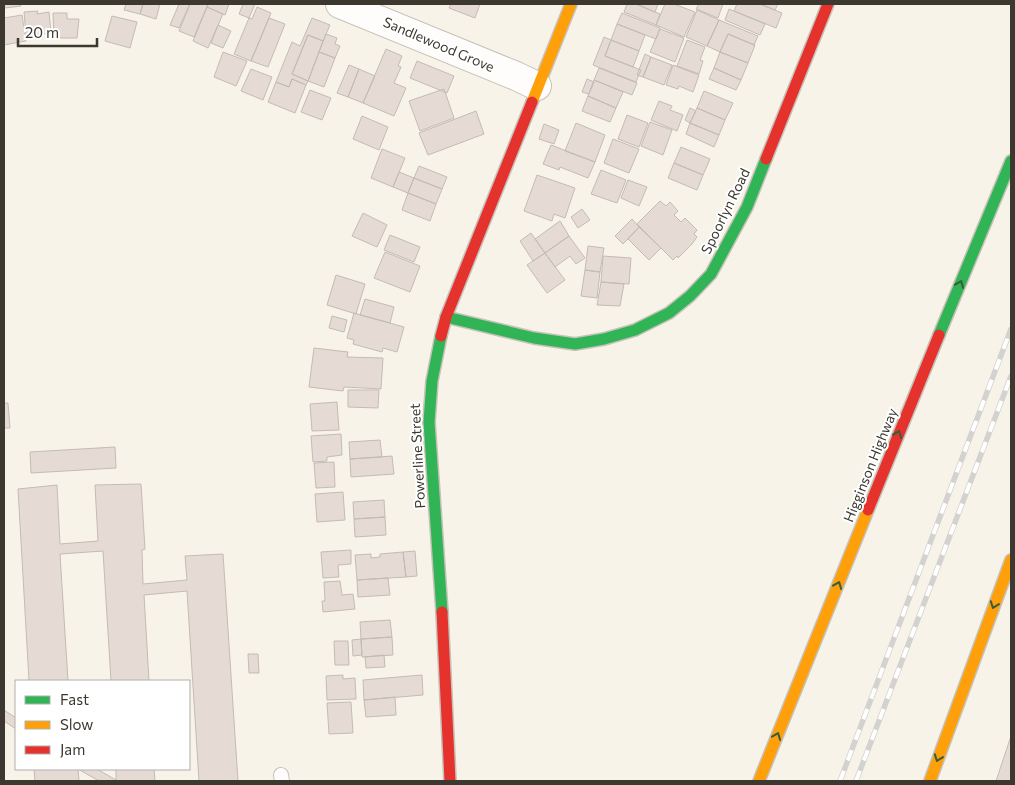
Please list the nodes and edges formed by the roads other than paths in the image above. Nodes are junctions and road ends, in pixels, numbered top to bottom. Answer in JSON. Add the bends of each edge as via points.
{"nodes":[{"id":1,"x":340,"y":4,"type":"edge"},
{"id":2,"x":571,"y":4,"type":"edge"},
{"id":3,"x":828,"y":4,"type":"edge"},
{"id":4,"x":537,"y":86,"type":"junction"},
{"id":5,"x":1011,"y":161,"type":"edge"},
{"id":6,"x":446,"y":317,"type":"junction"},
{"id":7,"x":1011,"y":560,"type":"edge"},
{"id":8,"x":450,"y":781,"type":"edge"},
{"id":9,"x":759,"y":781,"type":"edge"},
{"id":10,"x":930,"y":781,"type":"edge"}],
"edges":[{"from":1,"to":4,"type":"street","name":"Sandlewood Grove"},
{"from":2,"to":4,"type":"main road","name":"Powerline Street"},
{"from":3,"to":6,"type":"main road","name":"Spoorlyn Road","via":[[747,207],[711,274],[690,296],[669,313],[635,330],[575,344],[534,338]]},
{"from":4,"to":6,"type":"main road","name":"Powerline Street"},
{"from":9,"to":5,"type":"main road","name":"Higginson Highway","one_way":true},
{"from":6,"to":8,"type":"main road","name":"Powerline Street","via":[[434,363],[429,422]]},
{"from":7,"to":10,"type":"main road","one_way":true}]}
